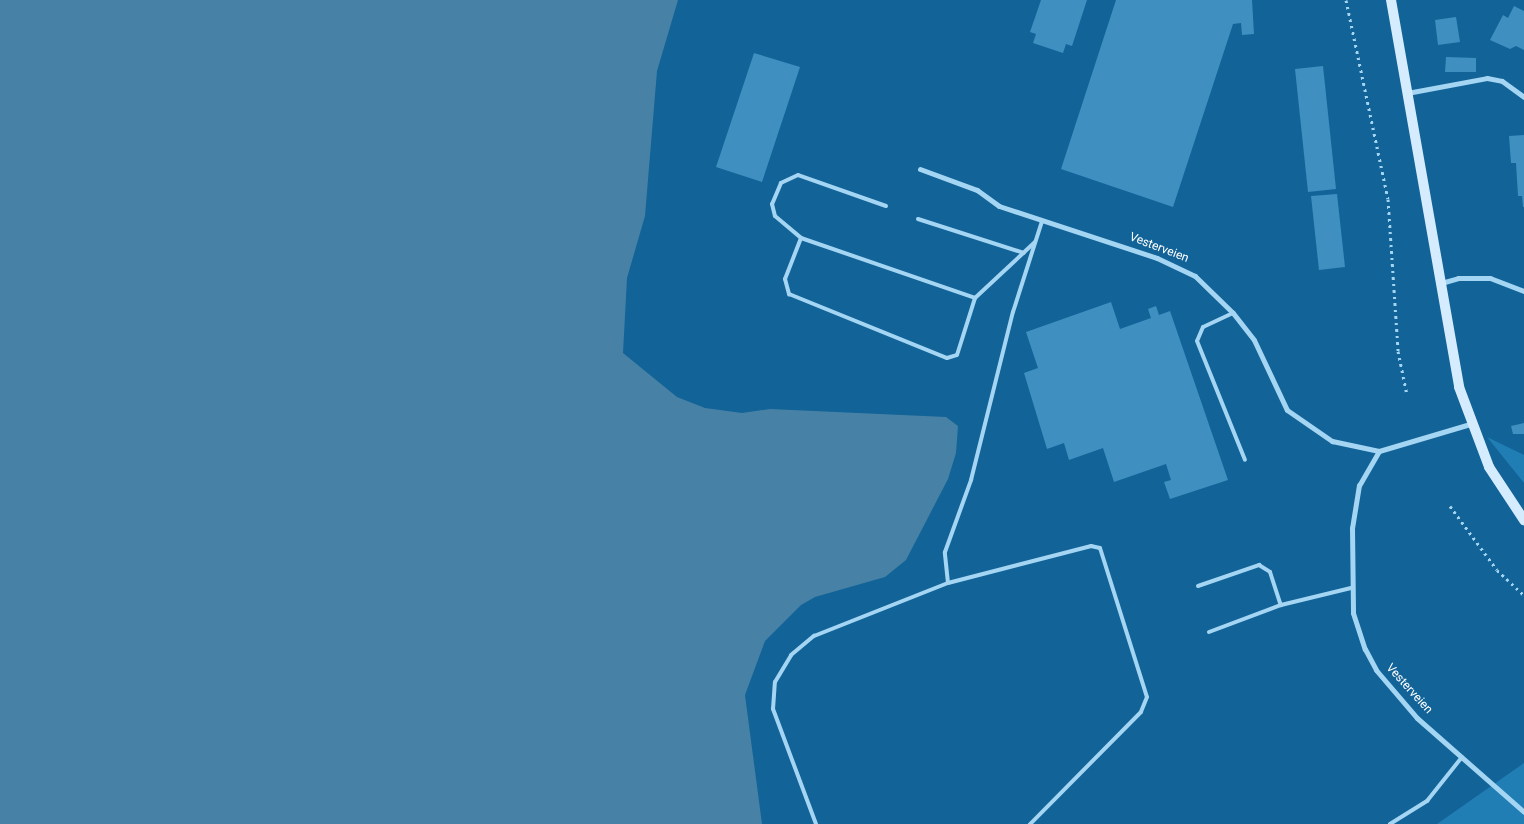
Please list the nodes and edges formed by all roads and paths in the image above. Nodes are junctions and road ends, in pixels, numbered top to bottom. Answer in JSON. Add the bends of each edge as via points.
{"nodes":[{"id":1,"x":1346,"y":0,"type":"edge"},
{"id":2,"x":1391,"y":0,"type":"edge"},
{"id":3,"x":1406,"y":93,"type":"junction"},
{"id":4,"x":1524,"y":97,"type":"edge"},
{"id":5,"x":920,"y":170,"type":"dead end"},
{"id":6,"x":886,"y":206,"type":"dead end"},
{"id":7,"x":918,"y":218,"type":"dead end"},
{"id":8,"x":1042,"y":221,"type":"junction"},
{"id":9,"x":801,"y":238,"type":"junction"},
{"id":10,"x":1036,"y":242,"type":"junction"},
{"id":11,"x":1024,"y":253,"type":"junction"},
{"id":12,"x":1441,"y":283,"type":"junction"},
{"id":13,"x":1524,"y":291,"type":"edge"},
{"id":14,"x":975,"y":298,"type":"junction"},
{"id":15,"x":1234,"y":313,"type":"junction"},
{"id":16,"x":1406,"y":395,"type":"dead end"},
{"id":17,"x":1470,"y":424,"type":"junction"},
{"id":18,"x":1379,"y":451,"type":"junction"},
{"id":19,"x":1245,"y":460,"type":"dead end"},
{"id":20,"x":1450,"y":506,"type":"dead end"},
{"id":21,"x":1524,"y":520,"type":"edge"},
{"id":22,"x":948,"y":582,"type":"junction"},
{"id":23,"x":1198,"y":586,"type":"dead end"},
{"id":24,"x":1351,"y":588,"type":"junction"},
{"id":25,"x":1524,"y":595,"type":"edge"},
{"id":26,"x":1282,"y":605,"type":"junction"},
{"id":27,"x":1209,"y":632,"type":"dead end"},
{"id":28,"x":1462,"y":757,"type":"junction"},
{"id":29,"x":1524,"y":812,"type":"edge"},
{"id":30,"x":816,"y":824,"type":"edge"},
{"id":31,"x":1030,"y":824,"type":"edge"},
{"id":32,"x":1390,"y":824,"type":"edge"}],
"edges":[{"from":1,"to":16,"type":"path","via":[[1388,199],[1398,351]]},
{"from":2,"to":3,"type":"street"},
{"from":3,"to":4,"type":"street","via":[[1487,78],[1502,81]]},
{"from":3,"to":12,"type":"street"},
{"from":5,"to":8,"type":"street","name":"Vesterveien","via":[[977,190],[999,206]]},
{"from":6,"to":9,"type":"lane","via":[[798,175],[787,178],[772,204],[775,216]]},
{"from":7,"to":11,"type":"lane"},
{"from":8,"to":10,"type":"lane"},
{"from":8,"to":15,"type":"street","name":"Vesterveien","via":[[1180,267],[1211,289]]},
{"from":9,"to":14,"type":"lane"},
{"from":9,"to":14,"type":"lane","via":[[785,279],[789,294],[947,358],[957,355]]},
{"from":10,"to":11,"type":"lane"},
{"from":10,"to":22,"type":"lane","via":[[1013,312],[971,480],[945,552]]},
{"from":11,"to":14,"type":"lane"},
{"from":12,"to":13,"type":"street","via":[[1458,278],[1490,278]]},
{"from":12,"to":17,"type":"street","via":[[1459,387]]},
{"from":15,"to":18,"type":"street","name":"Vesterveien","via":[[1254,340],[1277,393],[1294,418],[1332,442]]},
{"from":15,"to":19,"type":"lane","via":[[1203,327],[1197,341]]},
{"from":17,"to":18,"type":"street","name":"Vesterveien"},
{"from":17,"to":21,"type":"street","via":[[1489,467]]},
{"from":18,"to":24,"type":"street","name":"Vesterveien","via":[[1355,499]]},
{"from":20,"to":25,"type":"path","via":[[1497,570]]},
{"from":22,"to":30,"type":"lane","via":[[814,636],[792,655],[775,682],[773,709]]},
{"from":22,"to":31,"type":"lane","via":[[1091,546],[1100,548],[1106,556],[1147,697],[1141,712]]},
{"from":23,"to":26,"type":"lane","via":[[1259,565],[1270,572]]},
{"from":24,"to":26,"type":"lane"},
{"from":24,"to":28,"type":"street","name":"Vesterveien","via":[[1353,613],[1376,670],[1417,718]]},
{"from":26,"to":27,"type":"lane"},
{"from":28,"to":29,"type":"street","name":"Vesterveien"},
{"from":28,"to":32,"type":"lane","via":[[1423,804]]}]}
